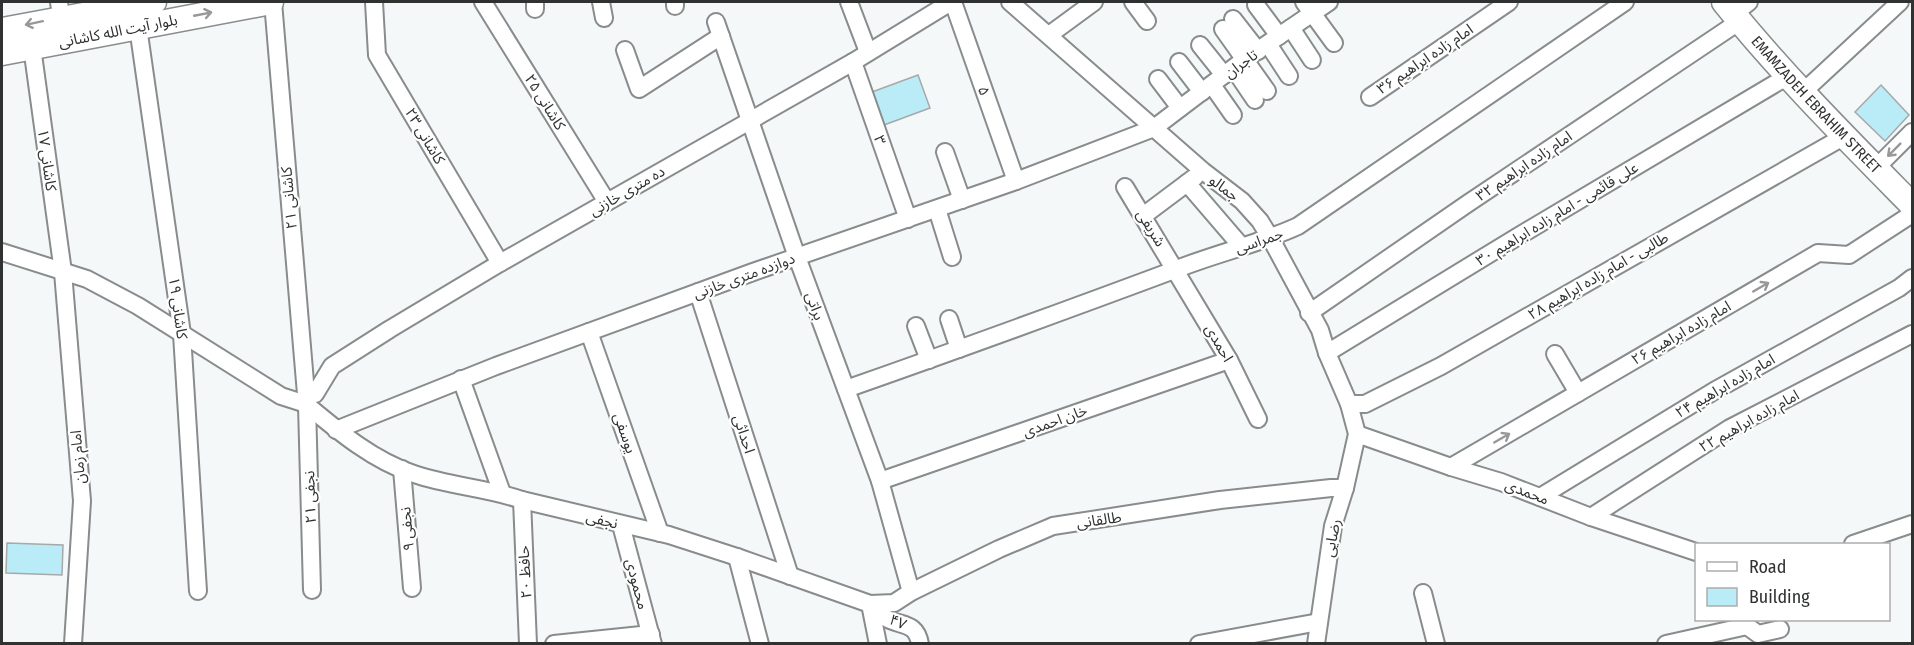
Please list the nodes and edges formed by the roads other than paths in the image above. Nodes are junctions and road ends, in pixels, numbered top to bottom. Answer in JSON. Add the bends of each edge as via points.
{"nodes":[{"id":1,"x":154,"y":2,"type":"edge"},
{"id":2,"x":272,"y":2,"type":"edge"},
{"id":3,"x":374,"y":2,"type":"edge"},
{"id":4,"x":483,"y":2,"type":"edge"},
{"id":5,"x":849,"y":2,"type":"edge"},
{"id":6,"x":952,"y":2,"type":"edge"},
{"id":7,"x":1010,"y":2,"type":"edge"},
{"id":8,"x":1094,"y":2,"type":"edge"},
{"id":9,"x":1133,"y":2,"type":"edge"},
{"id":10,"x":1329,"y":2,"type":"edge"},
{"id":11,"x":1509,"y":2,"type":"edge"},
{"id":12,"x":1625,"y":2,"type":"edge"},
{"id":13,"x":1900,"y":2,"type":"edge"},
{"id":14,"x":1256,"y":5,"type":"dead end"},
{"id":15,"x":1309,"y":7,"type":"edge"},
{"id":16,"x":60,"y":9,"type":"edge"},
{"id":17,"x":1737,"y":10,"type":"edge"},
{"id":18,"x":1147,"y":21,"type":"dead end"},
{"id":19,"x":1228,"y":24,"type":"dead end"},
{"id":20,"x":138,"y":27,"type":"junction"},
{"id":21,"x":2,"y":30,"type":"edge"},
{"id":22,"x":1049,"y":35,"type":"junction"},
{"id":23,"x":1334,"y":43,"type":"dead end"},
{"id":24,"x":1200,"y":45,"type":"dead end"},
{"id":25,"x":32,"y":47,"type":"junction"},
{"id":26,"x":625,"y":50,"type":"dead end"},
{"id":27,"x":868,"y":52,"type":"junction"},
{"id":28,"x":2,"y":53,"type":"edge"},
{"id":29,"x":1246,"y":60,"type":"junction"},
{"id":30,"x":1312,"y":60,"type":"dead end"},
{"id":31,"x":852,"y":62,"type":"junction"},
{"id":32,"x":1179,"y":62,"type":"dead end"},
{"id":33,"x":1289,"y":76,"type":"dead end"},
{"id":34,"x":1158,"y":78,"type":"dead end"},
{"id":35,"x":1795,"y":85,"type":"junction"},
{"id":36,"x":1261,"y":96,"type":"dead end"},
{"id":37,"x":1370,"y":97,"type":"dead end"},
{"id":38,"x":1180,"y":108,"type":"junction"},
{"id":39,"x":1233,"y":115,"type":"dead end"},
{"id":40,"x":749,"y":121,"type":"junction"},
{"id":41,"x":1154,"y":128,"type":"junction"},
{"id":42,"x":1912,"y":132,"type":"edge"},
{"id":43,"x":1843,"y":136,"type":"junction"},
{"id":44,"x":945,"y":152,"type":"dead end"},
{"id":45,"x":1876,"y":168,"type":"junction"},
{"id":46,"x":1203,"y":171,"type":"junction"},
{"id":47,"x":1016,"y":182,"type":"junction"},
{"id":48,"x":1187,"y":183,"type":"junction"},
{"id":49,"x":1125,"y":187,"type":"dead end"},
{"id":50,"x":962,"y":200,"type":"junction"},
{"id":51,"x":608,"y":202,"type":"junction"},
{"id":52,"x":1912,"y":205,"type":"edge"},
{"id":53,"x":937,"y":209,"type":"junction"},
{"id":54,"x":1912,"y":214,"type":"edge"},
{"id":55,"x":1143,"y":216,"type":"junction"},
{"id":56,"x":908,"y":219,"type":"junction"},
{"id":57,"x":1271,"y":239,"type":"junction"},
{"id":58,"x":1242,"y":247,"type":"junction"},
{"id":59,"x":2,"y":252,"type":"edge"},
{"id":60,"x":952,"y":256,"type":"dead end"},
{"id":61,"x":797,"y":257,"type":"junction"},
{"id":62,"x":500,"y":263,"type":"junction"},
{"id":63,"x":1176,"y":269,"type":"junction"},
{"id":64,"x":63,"y":272,"type":"junction"},
{"id":65,"x":1912,"y":278,"type":"edge"},
{"id":66,"x":698,"y":292,"type":"junction"},
{"id":67,"x":1309,"y":313,"type":"junction"},
{"id":68,"x":949,"y":319,"type":"dead end"},
{"id":69,"x":916,"y":326,"type":"dead end"},
{"id":70,"x":589,"y":332,"type":"junction"},
{"id":71,"x":182,"y":334,"type":"junction"},
{"id":72,"x":1912,"y":334,"type":"edge"},
{"id":73,"x":959,"y":349,"type":"junction"},
{"id":74,"x":1327,"y":353,"type":"junction"},
{"id":75,"x":1555,"y":354,"type":"dead end"},
{"id":76,"x":929,"y":360,"type":"junction"},
{"id":77,"x":1229,"y":360,"type":"junction"},
{"id":78,"x":461,"y":379,"type":"junction"},
{"id":79,"x":846,"y":389,"type":"junction"},
{"id":80,"x":1578,"y":393,"type":"junction"},
{"id":81,"x":308,"y":400,"type":"junction"},
{"id":82,"x":1349,"y":404,"type":"junction"},
{"id":83,"x":1258,"y":419,"type":"dead end"},
{"id":84,"x":336,"y":430,"type":"junction"},
{"id":85,"x":1357,"y":434,"type":"junction"},
{"id":86,"x":1451,"y":467,"type":"junction"},
{"id":87,"x":402,"y":470,"type":"junction"},
{"id":88,"x":880,"y":481,"type":"junction"},
{"id":89,"x":1345,"y":488,"type":"junction"},
{"id":90,"x":502,"y":493,"type":"junction"},
{"id":91,"x":1540,"y":496,"type":"junction"},
{"id":92,"x":522,"y":500,"type":"junction"},
{"id":93,"x":1592,"y":517,"type":"junction"},
{"id":94,"x":1912,"y":524,"type":"edge"},
{"id":95,"x":621,"y":525,"type":"junction"},
{"id":96,"x":660,"y":533,"type":"junction"},
{"id":97,"x":1856,"y":543,"type":"edge"},
{"id":98,"x":1695,"y":552,"type":"edge"},
{"id":99,"x":737,"y":557,"type":"junction"},
{"id":100,"x":790,"y":576,"type":"junction"},
{"id":101,"x":412,"y":588,"type":"dead end"},
{"id":102,"x":312,"y":590,"type":"dead end"},
{"id":103,"x":198,"y":591,"type":"dead end"},
{"id":104,"x":911,"y":592,"type":"junction"},
{"id":105,"x":1423,"y":593,"type":"dead end"},
{"id":106,"x":870,"y":604,"type":"junction"},
{"id":107,"x":1319,"y":622,"type":"junction"},
{"id":108,"x":1746,"y":623,"type":"edge"},
{"id":109,"x":1780,"y":629,"type":"dead end"},
{"id":110,"x":652,"y":639,"type":"edge"},
{"id":111,"x":1242,"y":640,"type":"edge"},
{"id":112,"x":583,"y":642,"type":"edge"},
{"id":113,"x":73,"y":644,"type":"edge"},
{"id":114,"x":528,"y":644,"type":"edge"},
{"id":115,"x":554,"y":644,"type":"edge"},
{"id":116,"x":760,"y":644,"type":"edge"},
{"id":117,"x":878,"y":644,"type":"edge"},
{"id":118,"x":920,"y":644,"type":"edge"},
{"id":119,"x":1199,"y":644,"type":"edge"},
{"id":120,"x":1316,"y":644,"type":"edge"},
{"id":121,"x":1436,"y":644,"type":"edge"},
{"id":122,"x":1666,"y":644,"type":"edge"}],
"edges":[{"from":1,"to":16,"type":"main road"},
{"from":20,"to":2,"type":"main road","name":"بلوار آیت الله کاشانی","one_way":true},
{"from":2,"to":81,"type":"street","name":"کاشانی ۲۱"},
{"from":3,"to":62,"type":"street","name":"کاشانی ۲۳","via":[[377,55]]},
{"from":4,"to":51,"type":"street","name":"کاشانی ۲۵"},
{"from":5,"to":27,"type":"street"},
{"from":6,"to":27,"type":"street","name":"ده متری خازنی"},
{"from":6,"to":47,"type":"street","name":"۵"},
{"from":7,"to":22,"type":"street","name":"جمالو"},
{"from":8,"to":22,"type":"street"},
{"from":9,"to":18,"type":"street"},
{"from":10,"to":15,"type":"street"},
{"from":11,"to":37,"type":"street","name":"امام زاده ابراهیم ۳۶"},
{"from":12,"to":57,"type":"street","name":"جمراسی","via":[[1298,226]]},
{"from":13,"to":35,"type":"street","name":"علی قائمی - امام زاده ابراهیم ۳۰"},
{"from":14,"to":29,"type":"street"},
{"from":15,"to":23,"type":"street"},
{"from":15,"to":29,"type":"street"},
{"from":16,"to":21,"type":"main road","one_way":true},
{"from":17,"to":35,"type":"main road","name":"EMAMZADEH EBRAHIM STREET"},
{"from":17,"to":67,"type":"street","name":"امام زاده ابراهیم ۳۲"},
{"from":19,"to":29,"type":"street"},
{"from":20,"to":25,"type":"main road","name":"بلوار آیت الله کاشانی"},
{"from":20,"to":71,"type":"street","name":"کاشانی ۱۹"},
{"from":22,"to":41,"type":"street","name":"جمالو"},
{"from":24,"to":29,"type":"street"},
{"from":25,"to":28,"type":"main road","name":"بلوار آیت الله کاشانی"},
{"from":25,"to":64,"type":"street","name":"کاشانی ۱۷"},
{"from":26,"to":40,"type":"street","name":"براتی","via":[[639,89],[718,29]]},
{"from":27,"to":31,"type":"street","name":"ده متری خازنی"},
{"from":29,"to":30,"type":"street"},
{"from":29,"to":32,"type":"street"},
{"from":29,"to":33,"type":"street"},
{"from":29,"to":36,"type":"street"},
{"from":29,"to":38,"type":"street"},
{"from":29,"to":39,"type":"street"},
{"from":31,"to":40,"type":"street","name":"ده متری خازنی"},
{"from":31,"to":56,"type":"street","name":"۳"},
{"from":34,"to":38,"type":"street"},
{"from":35,"to":43,"type":"main road","name":"EMAMZADEH EBRAHIM STREET"},
{"from":35,"to":74,"type":"street","name":"علی قائمی - امام زاده ابراهیم ۳۰","via":[[1517,237]]},
{"from":38,"to":41,"type":"street"},
{"from":40,"to":51,"type":"street","name":"ده متری خازنی"},
{"from":40,"to":61,"type":"street","name":"براتی"},
{"from":41,"to":46,"type":"street","name":"جمالو"},
{"from":41,"to":47,"type":"street","name":"دوازده متری خازنی"},
{"from":42,"to":45,"type":"street","one_way":true},
{"from":43,"to":45,"type":"main road","name":"EMAMZADEH EBRAHIM STREET"},
{"from":43,"to":82,"type":"street","name":"طالبی - امام زاده ابراهیم ۲۸","via":[[1441,366],[1365,404]]},
{"from":44,"to":50,"type":"street"},
{"from":45,"to":52,"type":"main road","name":"EMAMZADEH EBRAHIM STREET"},
{"from":46,"to":48,"type":"street"},
{"from":46,"to":57,"type":"street","name":"جمالو","via":[[1242,201]]},
{"from":47,"to":50,"type":"street","name":"دوازده متری خازنی"},
{"from":48,"to":55,"type":"street"},
{"from":48,"to":58,"type":"street"},
{"from":49,"to":55,"type":"street","name":"شریفی"},
{"from":50,"to":53,"type":"street","name":"دوازده متری خازنی"},
{"from":51,"to":62,"type":"street","name":"ده متری خازنی"},
{"from":53,"to":56,"type":"street","name":"دوازده متری خازنی"},
{"from":53,"to":60,"type":"street"},
{"from":80,"to":54,"type":"street","name":"امام زاده ابراهیم ۲۶","one_way":true,"via":[[1818,253],[1849,255]]},
{"from":55,"to":63,"type":"street","name":"شریفی"},
{"from":56,"to":61,"type":"street","name":"دوازده متری خازنی"},
{"from":57,"to":58,"type":"street","name":"جمراسی"},
{"from":57,"to":67,"type":"street","name":"جمالو"},
{"from":58,"to":63,"type":"street","name":"جمراسی"},
{"from":59,"to":64,"type":"street"},
{"from":61,"to":66,"type":"street","name":"دوازده متری خازنی"},
{"from":61,"to":79,"type":"street","name":"براتی"},
{"from":62,"to":81,"type":"street","name":"ده متری خازنی","via":[[332,366]]},
{"from":63,"to":73,"type":"street","name":"جمراسی"},
{"from":63,"to":77,"type":"street","name":"احمدی"},
{"from":64,"to":71,"type":"street","via":[[87,279]]},
{"from":64,"to":113,"type":"street","name":"امام زمان","via":[[82,501]]},
{"from":65,"to":91,"type":"street","name":"امام زاده ابراهیم ۲۴"},
{"from":66,"to":70,"type":"street","name":"دوازده متری خازنی"},
{"from":66,"to":100,"type":"street","name":"احداثی"},
{"from":67,"to":74,"type":"street","name":"جمالو","via":[[1320,330]]},
{"from":68,"to":73,"type":"street"},
{"from":69,"to":76,"type":"street"},
{"from":70,"to":78,"type":"street","name":"دوازده متری خازنی"},
{"from":70,"to":96,"type":"street","name":"یوسفی"},
{"from":71,"to":81,"type":"street","via":[[281,396]]},
{"from":71,"to":103,"type":"street","name":"کاشانی ۱۹"},
{"from":72,"to":93,"type":"street","name":"امام زاده ابراهیم ۲۲","via":[[1730,428]]},
{"from":73,"to":76,"type":"street","name":"جمراسی"},
{"from":74,"to":82,"type":"street","name":"جمالو"},
{"from":75,"to":80,"type":"street"},
{"from":76,"to":79,"type":"street","name":"جمراسی"},
{"from":77,"to":83,"type":"street","name":"احمدی"},
{"from":77,"to":88,"type":"street","name":"خان احمدی"},
{"from":78,"to":84,"type":"street","name":"دوازده متری خازنی"},
{"from":78,"to":90,"type":"street"},
{"from":79,"to":88,"type":"street","name":"براتی"},
{"from":86,"to":80,"type":"street","name":"امام زاده ابراهیم ۲۶","one_way":true},
{"from":81,"to":84,"type":"street","name":"نجفی"},
{"from":81,"to":102,"type":"street","name":"نجفی ۲۱"},
{"from":82,"to":85,"type":"street","name":"جمالو"},
{"from":84,"to":87,"type":"street","name":"نجفی"},
{"from":85,"to":86,"type":"street","name":"محمدی"},
{"from":85,"to":89,"type":"street","name":"رضایی"},
{"from":86,"to":91,"type":"street","name":"محمدی"},
{"from":87,"to":90,"type":"street","name":"نجفی"},
{"from":87,"to":101,"type":"street","name":"نجفی ۹"},
{"from":88,"to":104,"type":"street","name":"براتی"},
{"from":89,"to":104,"type":"street","name":"طالقانی","via":[[1220,500],[1053,526]]},
{"from":89,"to":107,"type":"street","name":"رضایی","via":[[1333,526]]},
{"from":90,"to":92,"type":"street","name":"نجفی"},
{"from":91,"to":93,"type":"street","name":"محمدی"},
{"from":92,"to":95,"type":"street","name":"نجفی"},
{"from":92,"to":114,"type":"street","name":"حافظ ۲۰"},
{"from":93,"to":98,"type":"street","name":"محمدی"},
{"from":94,"to":97,"type":"street"},
{"from":95,"to":96,"type":"street","name":"نجفی"},
{"from":95,"to":110,"type":"street","name":"محمودی"},
{"from":96,"to":99,"type":"street","name":"نجفی"},
{"from":99,"to":100,"type":"street","name":"نجفی"},
{"from":99,"to":116,"type":"street"},
{"from":100,"to":106,"type":"street","name":"نجفی"},
{"from":104,"to":106,"type":"street","name":"طالقانی","via":[[894,603]]},
{"from":105,"to":121,"type":"street"},
{"from":106,"to":117,"type":"street"},
{"from":106,"to":118,"type":"street","name":"۴۷","via":[[887,618],[912,627]]},
{"from":107,"to":111,"type":"street"},
{"from":107,"to":120,"type":"street","name":"رضایی"},
{"from":108,"to":109,"type":"street","via":[[1758,634]]},
{"from":108,"to":122,"type":"street"},
{"from":110,"to":112,"type":"street"},
{"from":111,"to":119,"type":"street"},
{"from":112,"to":115,"type":"street"}]}
